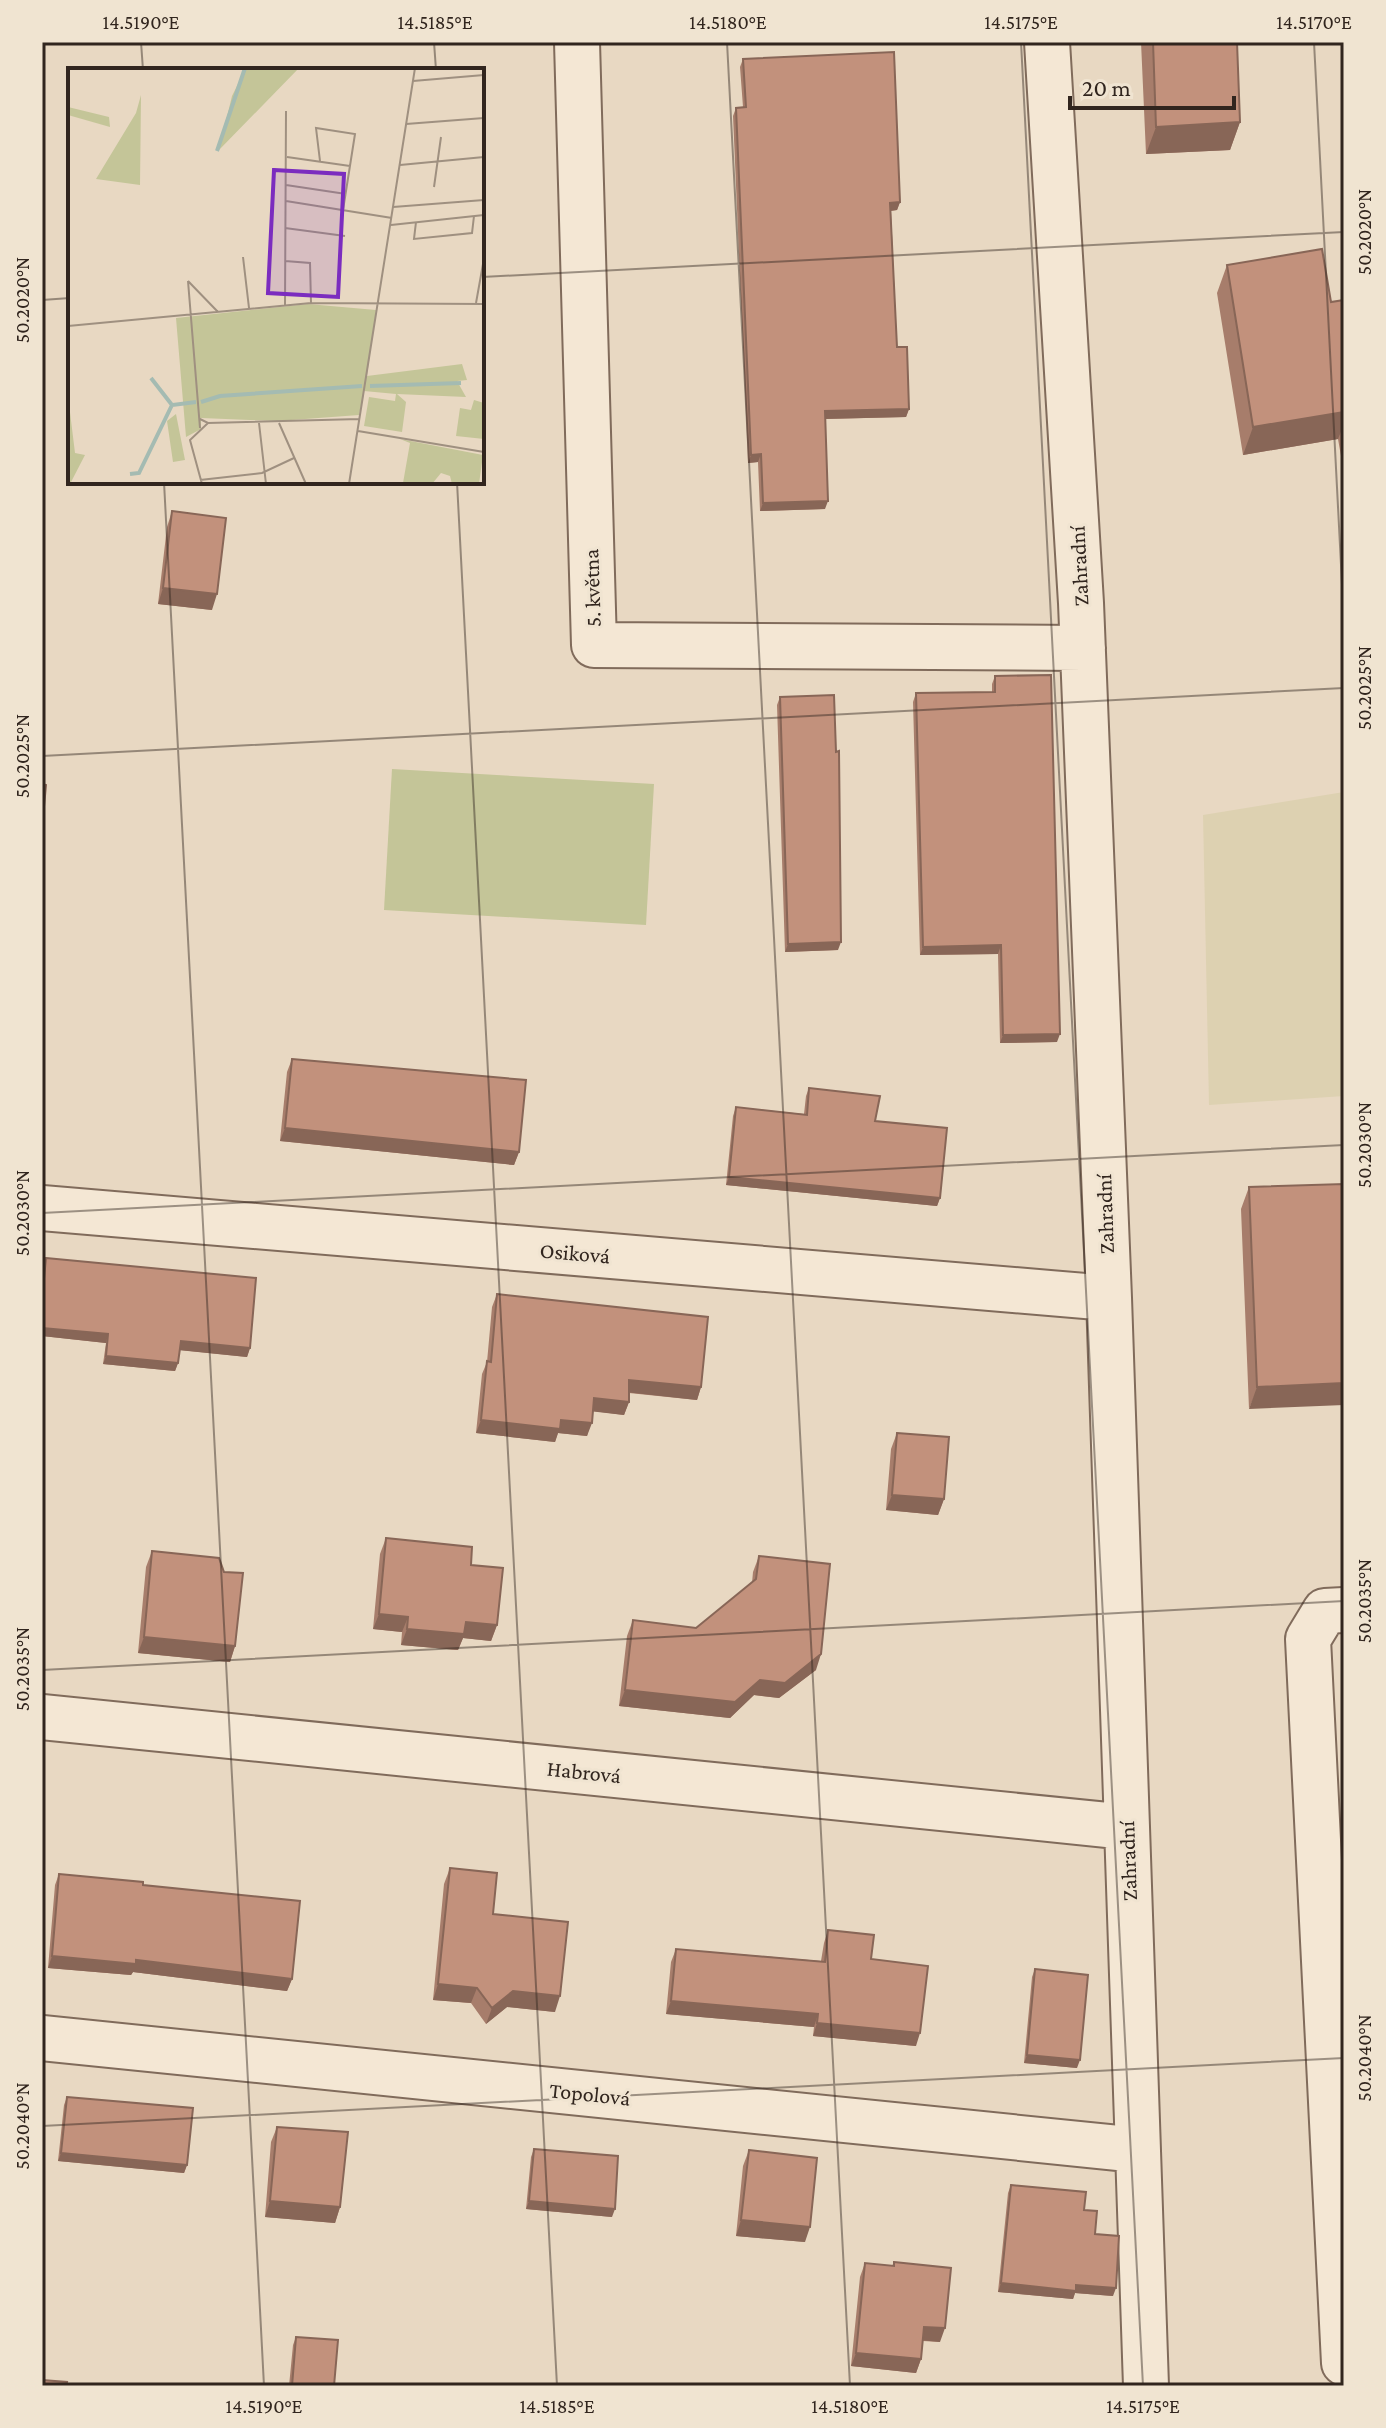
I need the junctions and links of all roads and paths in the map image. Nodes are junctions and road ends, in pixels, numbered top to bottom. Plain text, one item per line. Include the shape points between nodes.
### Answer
1 (577, 42) edge
2 (1047, 42) edge
3 (1083, 648) junction
4 (42, 1208) edge
5 (1109, 1298) junction
6 (1344, 1610) edge
7 (42, 1717) edge
8 (1127, 1827) junction
9 (42, 2038) edge
10 (1138, 2150) junction
11 (1340, 2218) edge
12 (1344, 2363) edge
13 (1146, 2386) edge

1 - 3 street, 5. května via 594,645
2 - 3 street, Zahradní
3 - 5 street, Zahradní
4 - 5 street, Osiková
5 - 8 street, Zahradní
6 - 11 street via 1325,1611 1308,1639
7 - 8 street, Habrová
8 - 10 street, Zahradní
9 - 10 street, Topolová
10 - 13 street, Zahradní
11 - 12 street

